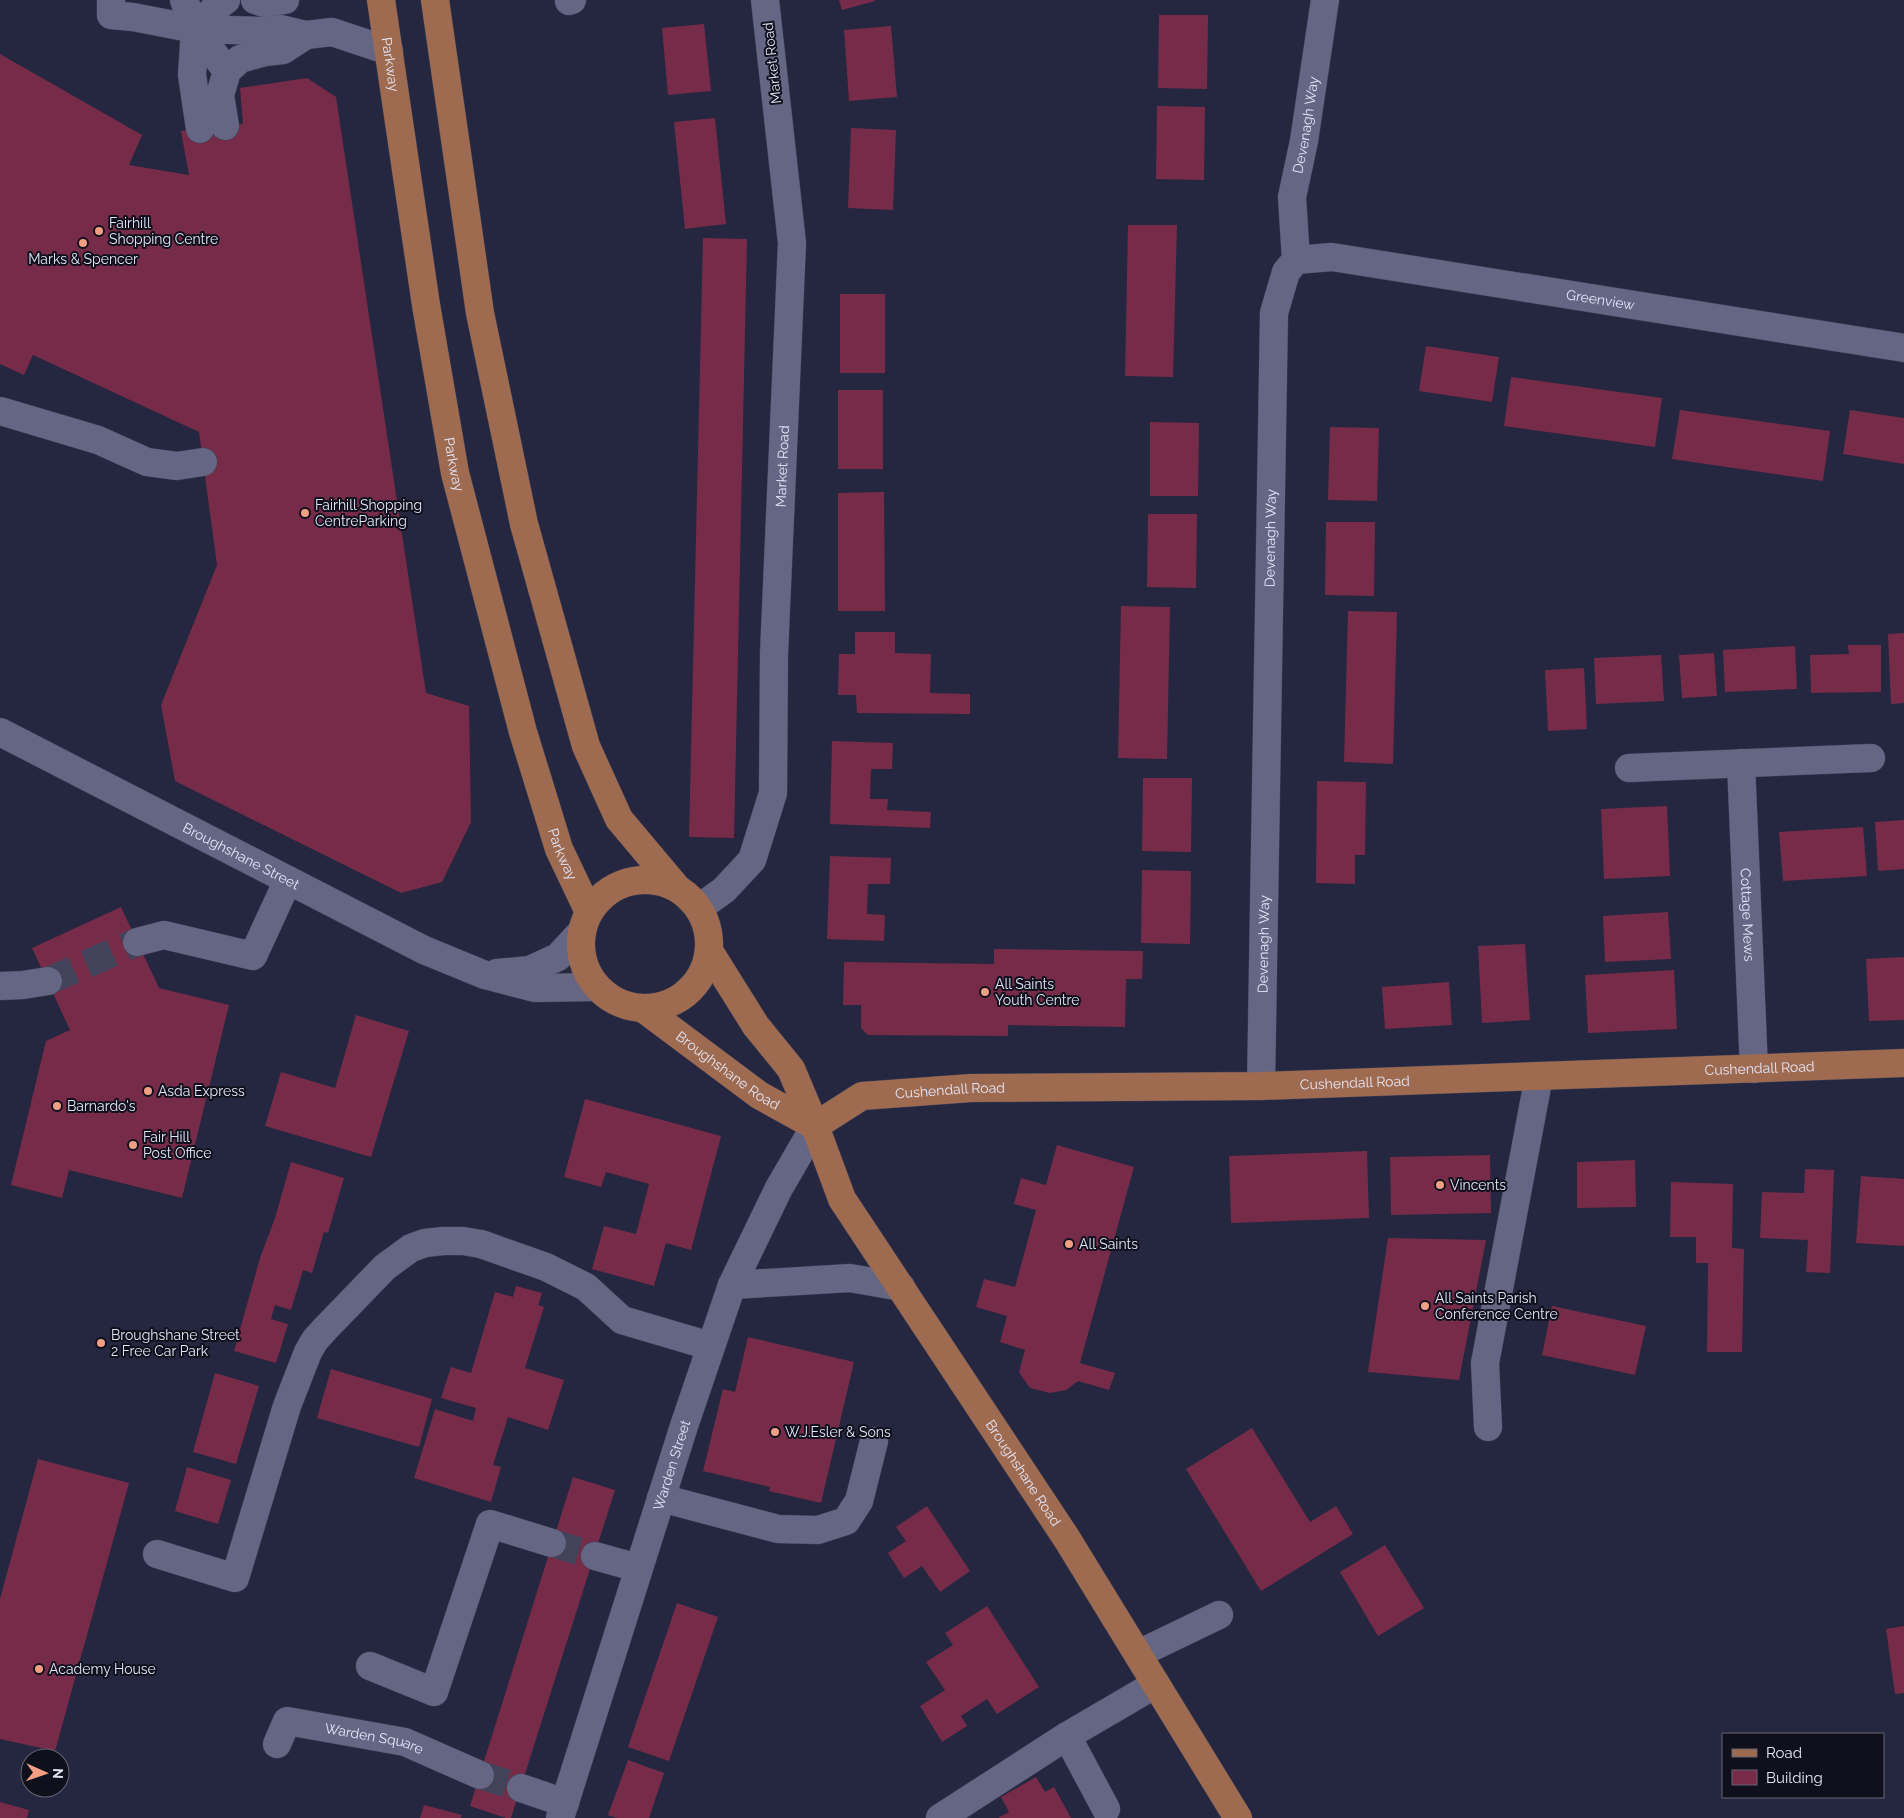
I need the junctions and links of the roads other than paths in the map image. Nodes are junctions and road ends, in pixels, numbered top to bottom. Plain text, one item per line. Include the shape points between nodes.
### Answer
1 (111, 0) edge
2 (184, 0) edge
3 (226, 0) edge
4 (254, 0) edge
5 (285, 0) edge
6 (381, 0) edge
7 (435, 0) edge
8 (765, 0) edge
9 (1325, 0) edge
10 (195, 29) junction
11 (306, 35) junction
12 (389, 51) junction
13 (227, 71) junction
14 (1296, 260) junction
15 (1904, 348) edge
16 (0, 412) edge
17 (203, 462) dead end
18 (0, 732) edge
19 (1871, 758) dead end
20 (1741, 764) junction
21 (1629, 768) dead end
22 (288, 880) junction
23 (677, 888) junction
24 (698, 908) junction
25 (585, 921) junction
26 (137, 942) tunnel mouth
27 (709, 951) junction
28 (485, 974) junction
29 (48, 981) tunnel mouth
30 (0, 986) edge
31 (597, 987) junction
32 (644, 1009) junction
33 (1904, 1063) edge
34 (1754, 1068) junction
35 (1539, 1076) junction
36 (1261, 1086) junction
37 (815, 1126) junction
38 (732, 1286) junction
39 (901, 1287) junction
40 (710, 1346) junction
41 (1488, 1426) dead end
42 (874, 1441) dead end
43 (660, 1498) junction
44 (552, 1543) tunnel mouth
45 (157, 1554) dead end
46 (595, 1556) tunnel mouth
47 (638, 1568) junction
48 (1219, 1615) dead end
49 (1138, 1654) junction
50 (370, 1666) dead end
51 (1156, 1684) junction
52 (1067, 1736) junction
53 (277, 1744) dead end
54 (480, 1775) tunnel mouth
55 (521, 1788) tunnel mouth
56 (1106, 1809) dead end
57 (563, 1810) edge
58 (940, 1818) edge
59 (1238, 1818) edge

1 - 10 street via 111,15
2 - 10 street
3 - 10 street
4 - 5 street via 264,3
6 - 12 main road, Parkway
7 - 23 main road via 480,313 527,534 586,746 619,819
8 - 24 street, Market Road via 792,243 774,654 773,793 752,860 724,890
9 - 14 street, Devenagh Way via 1304,141 1292,196
10 - 11 street via 282,29
10 - 13 street
10 - 13 street via 192,75 212,127
11 - 12 street via 332,32
11 - 13 street via 283,50 240,59
12 - 25 main road, Parkway via 426,305 455,473 523,732
14 - 15 street, Greenview via 1332,256
14 - 36 street, Devenagh Way via 1286,272 1274,313
16 - 17 street via 98,440 147,462 178,466
18 - 22 street, Broughshane Street
19 - 20 street
20 - 21 street
20 - 34 street, Cottage Mews
22 - 26 street via 253,956 164,935
22 - 28 street, Broughshane Street via 424,950
23 - 24 main road
23 - 25 main road via 658,881 638,880 619,885 602,896
24 - 27 main road via 709,931
25 - 28 street, Broughshane Street via 558,957 530,970
25 - 31 main road via 581,951 586,970
27 - 32 main road via 705,970 687,993 662,1007
27 - 37 main road, Broughshane Road via 756,1026 791,1069
28 - 31 street, Broughshane Street via 535,988
29 - 30 street
31 - 32 main road via 610,999
32 - 37 main road, Broughshane Road via 759,1095
33 - 34 main road, Cushendall Road
34 - 35 main road, Cushendall Road
35 - 36 main road, Cushendall Road
35 - 41 street via 1485,1363
36 - 37 main road, Cushendall Road via 971,1088 862,1096
37 - 38 street, Warden Street via 779,1188
37 - 39 main road, Broughshane Road via 842,1199
38 - 39 street via 850,1278
38 - 40 street, Warden Street
39 - 49 main road, Broughshane Road via 1067,1539
40 - 43 street, Warden Street
40 - 45 street via 622,1320 586,1287 546,1267 481,1244 443,1240 411,1248 385,1267 315,1340 308,1352 287,1406 235,1578
42 - 43 street via 859,1501 846,1521 818,1530 778,1529
43 - 47 street, Warden Street
44 - 50 street via 490,1524 434,1692
46 - 47 street
47 - 57 street, Warden Street
48 - 49 street
49 - 51 main road, Broughshane Road
51 - 52 street
51 - 59 main road, Broughshane Road
52 - 56 street
52 - 58 street
53 - 54 street, Warden Square via 287,1722 405,1742
55 - 57 street

